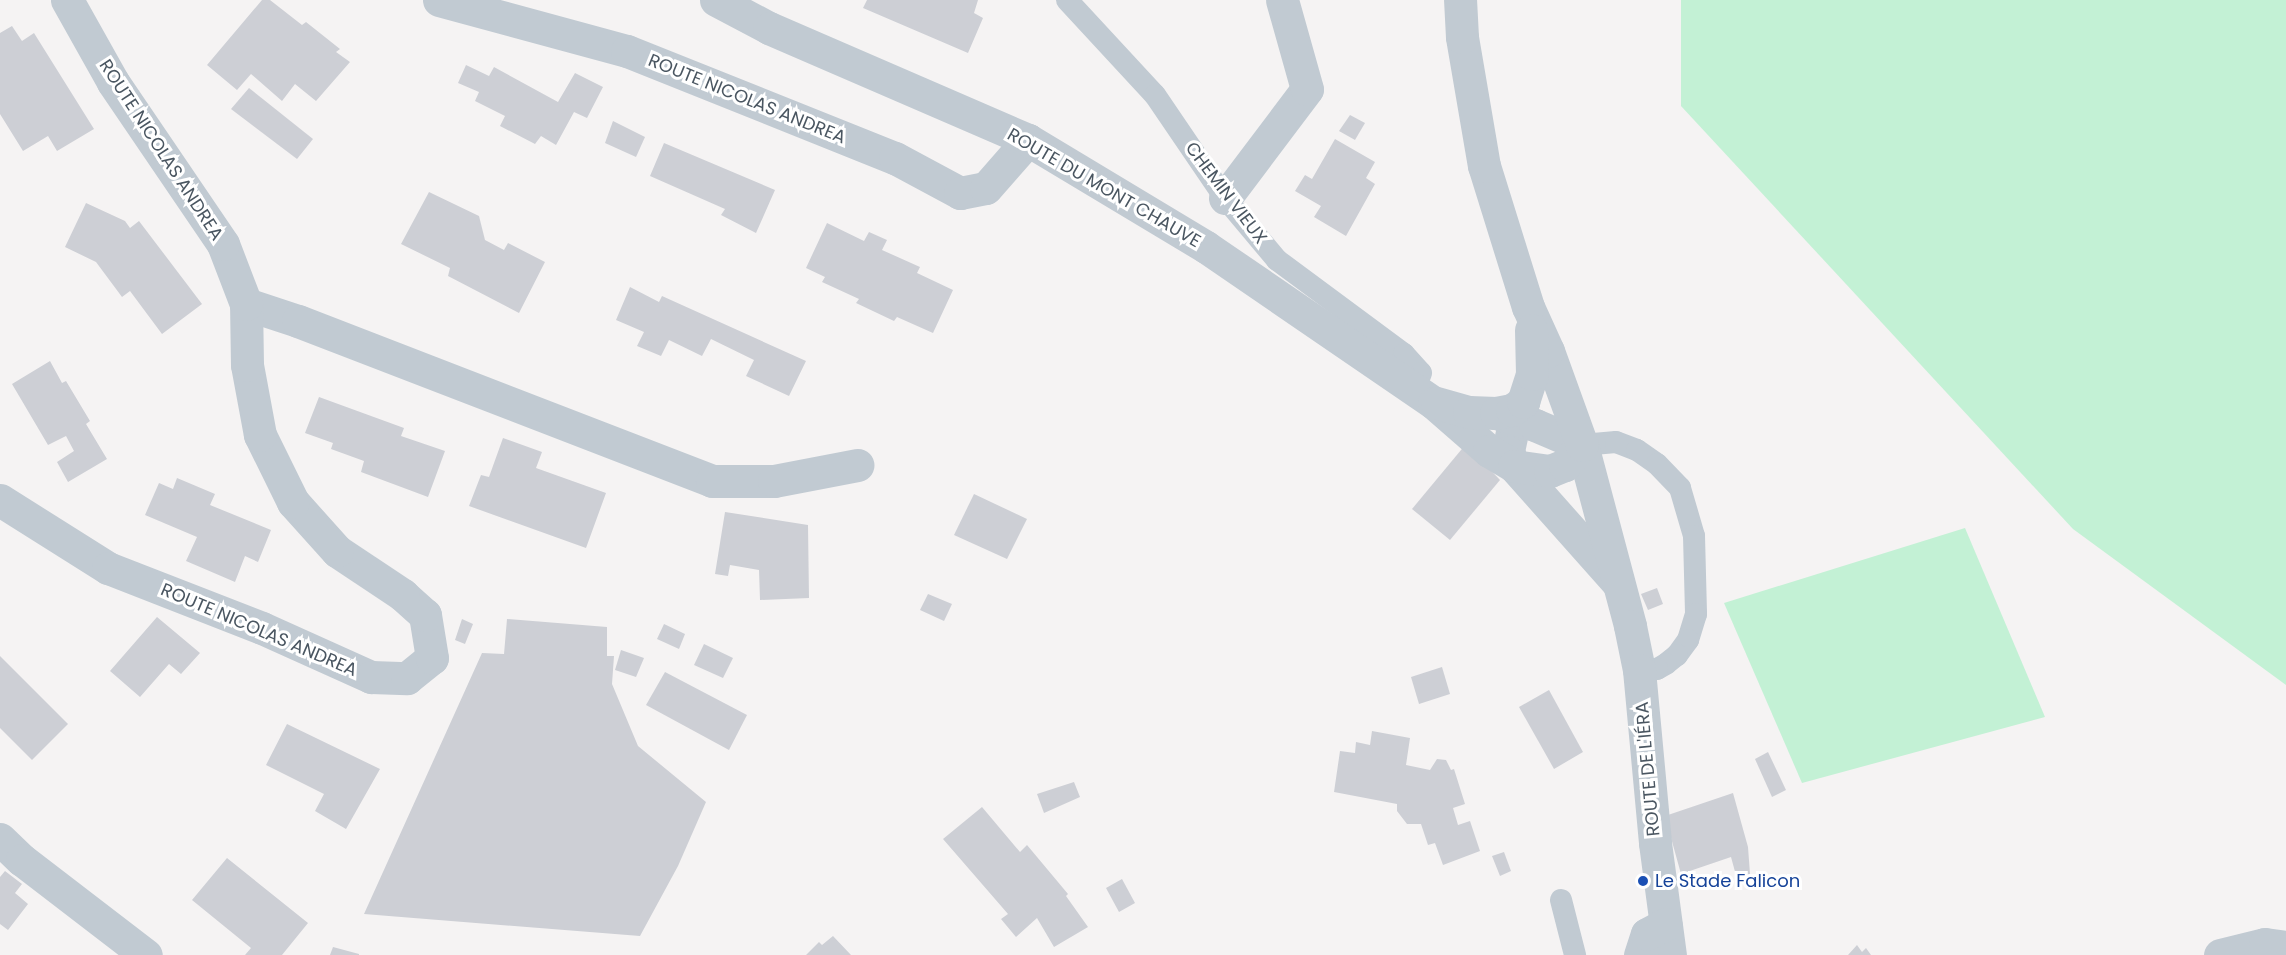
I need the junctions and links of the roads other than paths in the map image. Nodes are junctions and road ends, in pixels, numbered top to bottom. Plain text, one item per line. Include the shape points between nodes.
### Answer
1 (67, 0) edge
2 (440, 0) edge
3 (716, 0) edge
4 (1067, 0) edge
5 (1282, 0) edge
6 (1460, 0) edge
7 (1028, 140) junction
8 (1225, 198) junction
9 (246, 304) junction
10 (1528, 307) junction
11 (1424, 397) junction
12 (1512, 411) junction
13 (1582, 446) junction
14 (857, 465) dead end
15 (1514, 466) junction
16 (0, 500) edge
17 (1619, 584) junction
18 (1639, 670) junction
19 (0, 839) edge
20 (1561, 900) dead end
21 (1668, 939) edge
22 (2286, 947) edge
23 (146, 955) edge
24 (1575, 955) edge
25 (1640, 955) edge
26 (2220, 955) edge

1 - 9 street, ROUTE NICOLAS ANDREA via 113,82 223,244
2 - 7 street, ROUTE NICOLAS ANDREA via 627,51 895,158 960,193 986,188
3 - 7 street, ROUTE DU MONT CHAUVE via 769,28
4 - 8 lane, CHEMIN VIEUX via 1155,95
5 - 8 street via 1307,89
6 - 10 street via 1462,37 1484,166
7 - 11 street, ROUTE DU MONT CHAUVE via 1206,247
8 - 11 lane, CHEMIN VIEUX via 1277,260 1404,354 1421,373
9 - 14 street via 712,481 774,481
9 - 16 street, ROUTE NICOLAS ANDREA via 247,365 260,435 294,502 337,551 404,595 425,615 432,658 407,678 371,676 108,568
10 - 12 street via 1532,374
10 - 13 street, ROUTE DE L'IÉRA
11 - 12 street via 1469,412
11 - 15 street via 1489,451
12 - 13 street
12 - 15 street via 1508,452
13 - 15 street via 1565,465 1550,471
13 - 17 street, ROUTE DE L'IÉRA
13 - 18 lane via 1616,442 1657,464 1680,488 1694,536 1696,614 1688,640 1666,664
15 - 17 street, ROUTE DE L'IÉRA
17 - 18 street, ROUTE DE L'IÉRA
18 - 21 street, ROUTE DE L'IÉRA
19 - 23 street
20 - 24 lane
21 - 25 street via 1647,934
22 - 26 street via 2265,944

